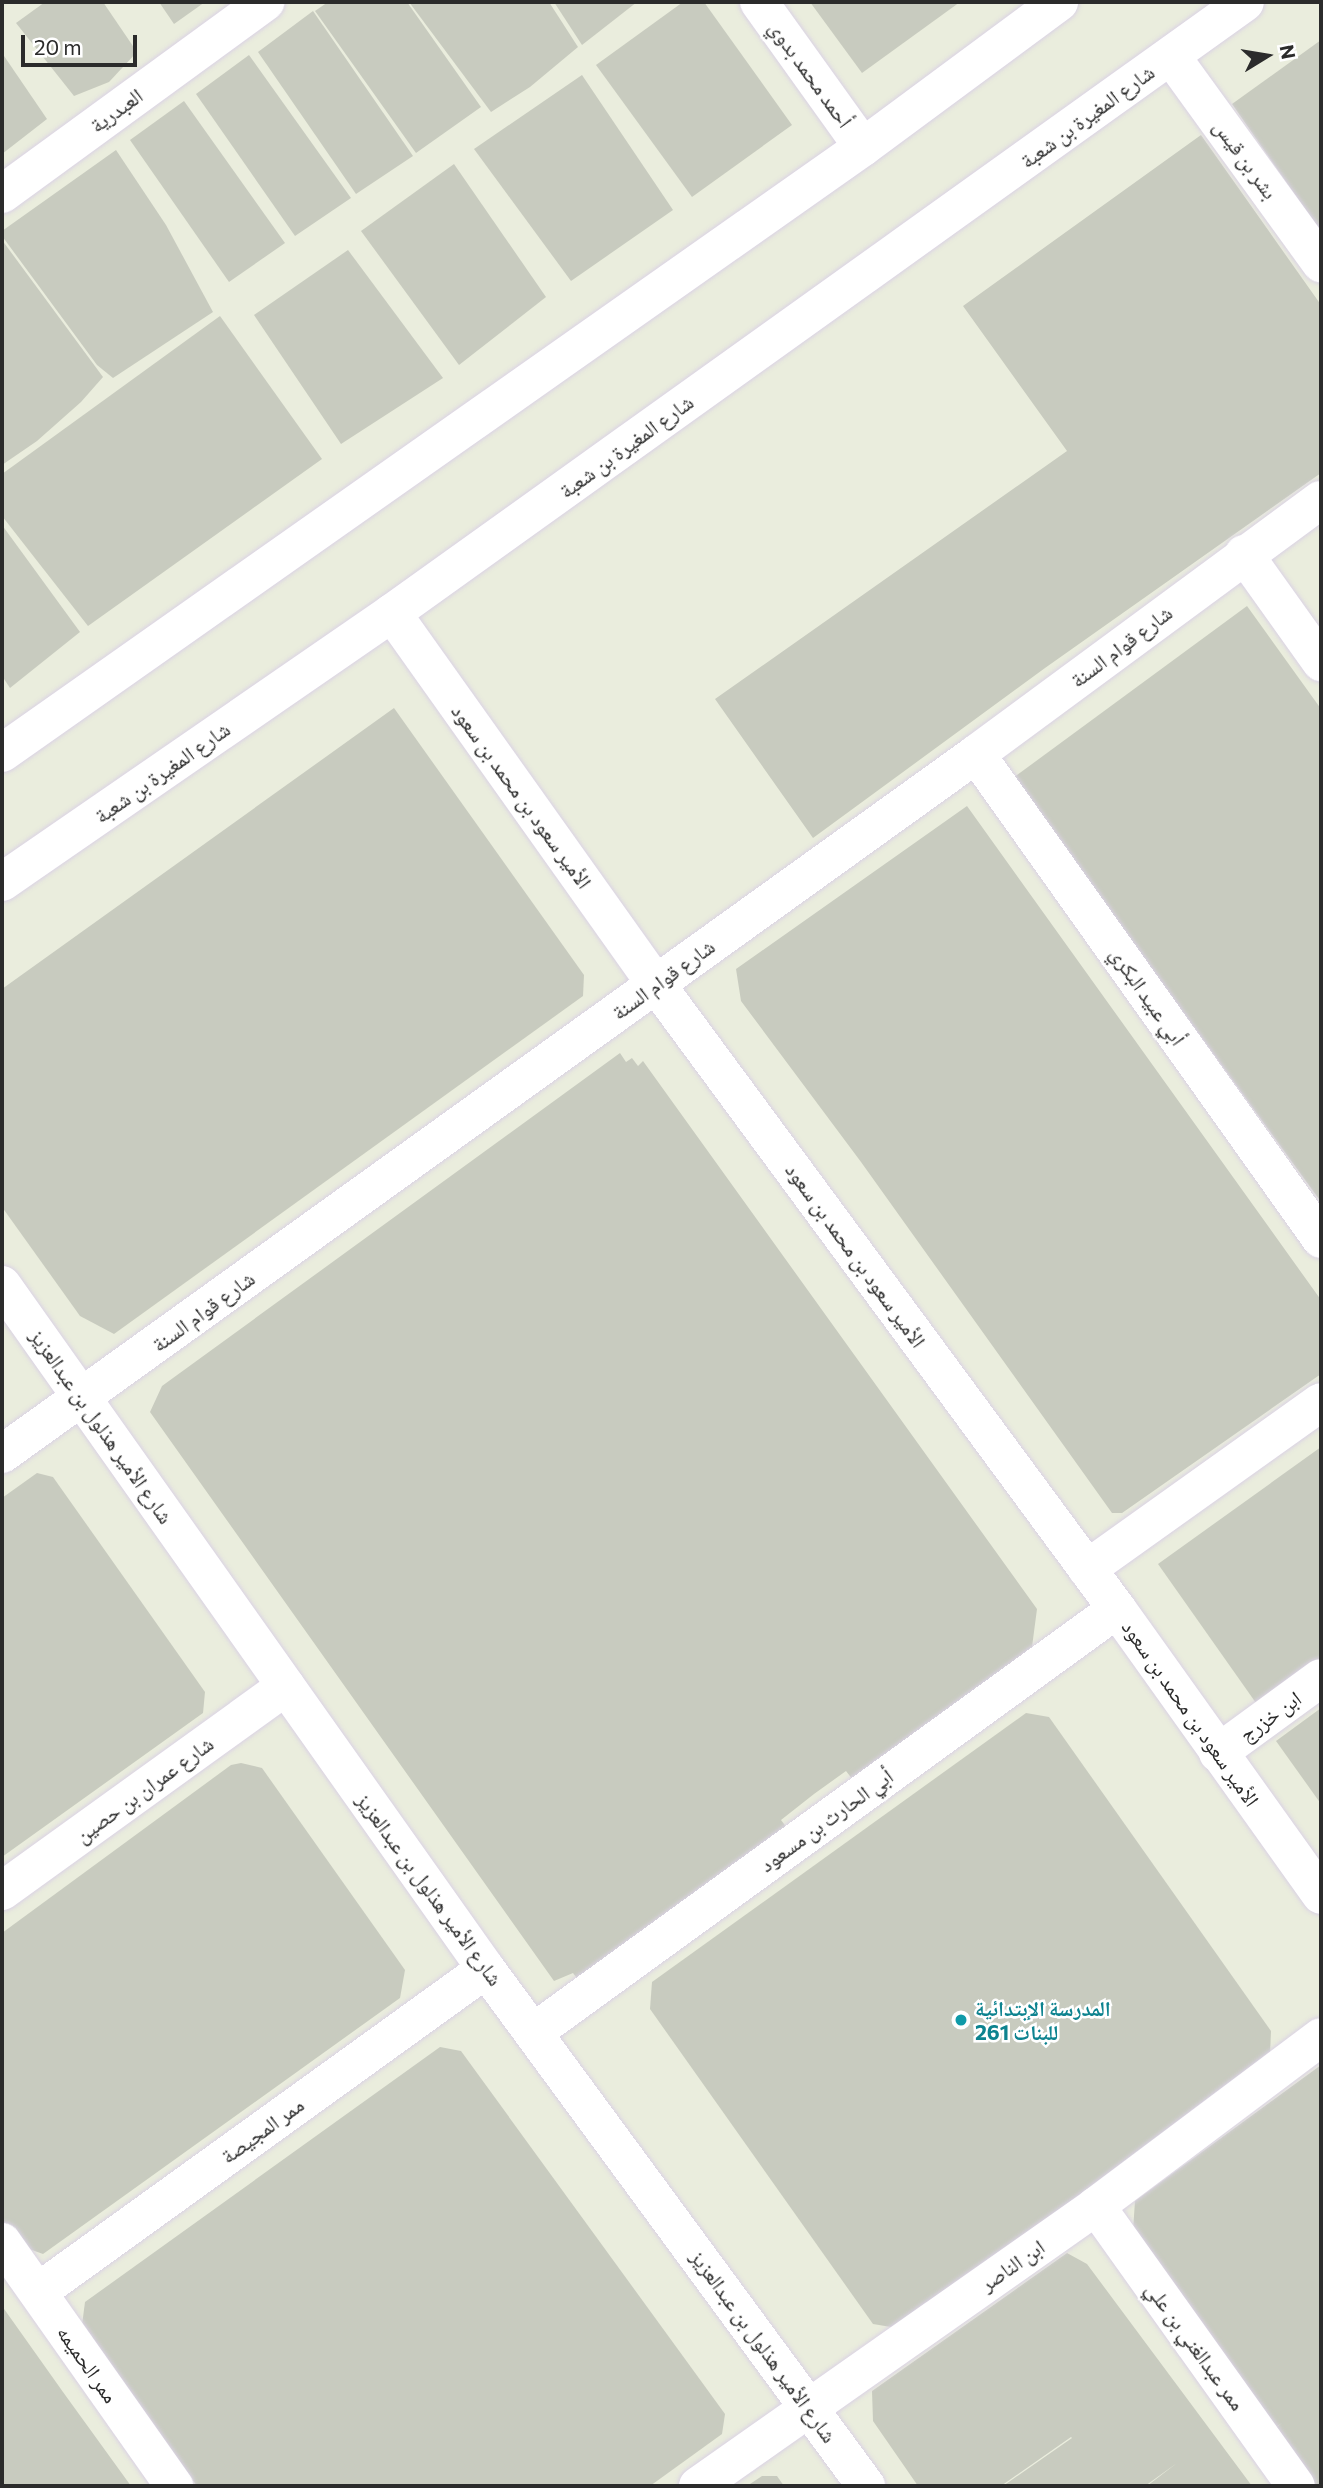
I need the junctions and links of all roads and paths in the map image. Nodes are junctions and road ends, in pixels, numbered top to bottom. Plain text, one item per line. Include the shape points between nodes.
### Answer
1 (265, 2) edge
2 (759, 2) edge
3 (1059, 2) edge
4 (1244, 2) edge
5 (1171, 56) junction
6 (863, 147) junction
7 (2, 194) edge
8 (1321, 262) edge
9 (1321, 500) edge
10 (1244, 554) junction
11 (392, 613) junction
12 (1321, 662) edge
13 (2, 753) edge
14 (976, 754) junction
15 (2, 882) edge
16 (656, 984) junction
17 (1321, 1239) edge
18 (2, 1286) edge
19 (82, 1397) junction
20 (1321, 1402) edge
21 (2, 1454) edge
22 (1087, 1569) junction
23 (1117, 1609) junction
24 (1321, 1678) edge
25 (286, 1686) junction
26 (1219, 1753) junction
27 (2, 1891) edge
28 (1321, 1895) edge
29 (486, 1969) junction
30 (534, 2032) junction
31 (1321, 2037) edge
32 (1096, 2206) junction
33 (2, 2242) edge
34 (38, 2292) junction
35 (810, 2408) junction
36 (174, 2486) edge
37 (698, 2486) edge
38 (866, 2486) edge
39 (1296, 2486) edge

1 - 7 street, العبدرية
2 - 6 street, أحمد محمد بدوي
3 - 6 street
4 - 5 street, شارع المغيرة بن شعبة
5 - 8 street, بشر بن قيس
5 - 11 street, شارع المغيرة بن شعبة
6 - 13 street
9 - 10 street, شارع قوام السنة
10 - 12 street
10 - 14 street, شارع قوام السنة
11 - 15 street, شارع المغيرة بن شعبة
11 - 16 street, الأمير سعود بن محمد بن سعود
14 - 16 street, شارع قوام السنة
14 - 17 street, أبي عبيد البكري
16 - 19 street, شارع قوام السنة
16 - 22 street, الأمير سعود بن محمد بن سعود
18 - 19 street, شارع الأمير هذلول بن عبدالعزيز
19 - 21 street, شارع قوام السنة
19 - 25 street, شارع الأمير هذلول بن عبدالعزيز
20 - 22 street
22 - 23 street, الأمير سعود بن محمد بن سعود
23 - 26 street, الأمير سعود بن محمد بن سعود
23 - 30 street, أبي الحارث بن مسعود
24 - 26 street, ابن خزرج
25 - 27 street, شارع عمران بن حصين
25 - 29 street, شارع الأمير هذلول بن عبدالعزيز
26 - 28 street, الأمير سعود بن محمد بن سعود
29 - 30 street, شارع الأمير هذلول بن عبدالعزيز
29 - 34 street, ممر المجيصة
30 - 35 street, شارع الأمير هذلول بن عبدالعزيز
31 - 32 street, ابن الناصر
32 - 35 street, ابن الناصر
32 - 39 street, ممر عبدالغني بن علي
33 - 34 street, ممر الحميمه
34 - 36 street, ممر الحميمه
35 - 37 street, ابن الناصر
35 - 38 street, شارع الأمير هذلول بن عبدالعزيز

